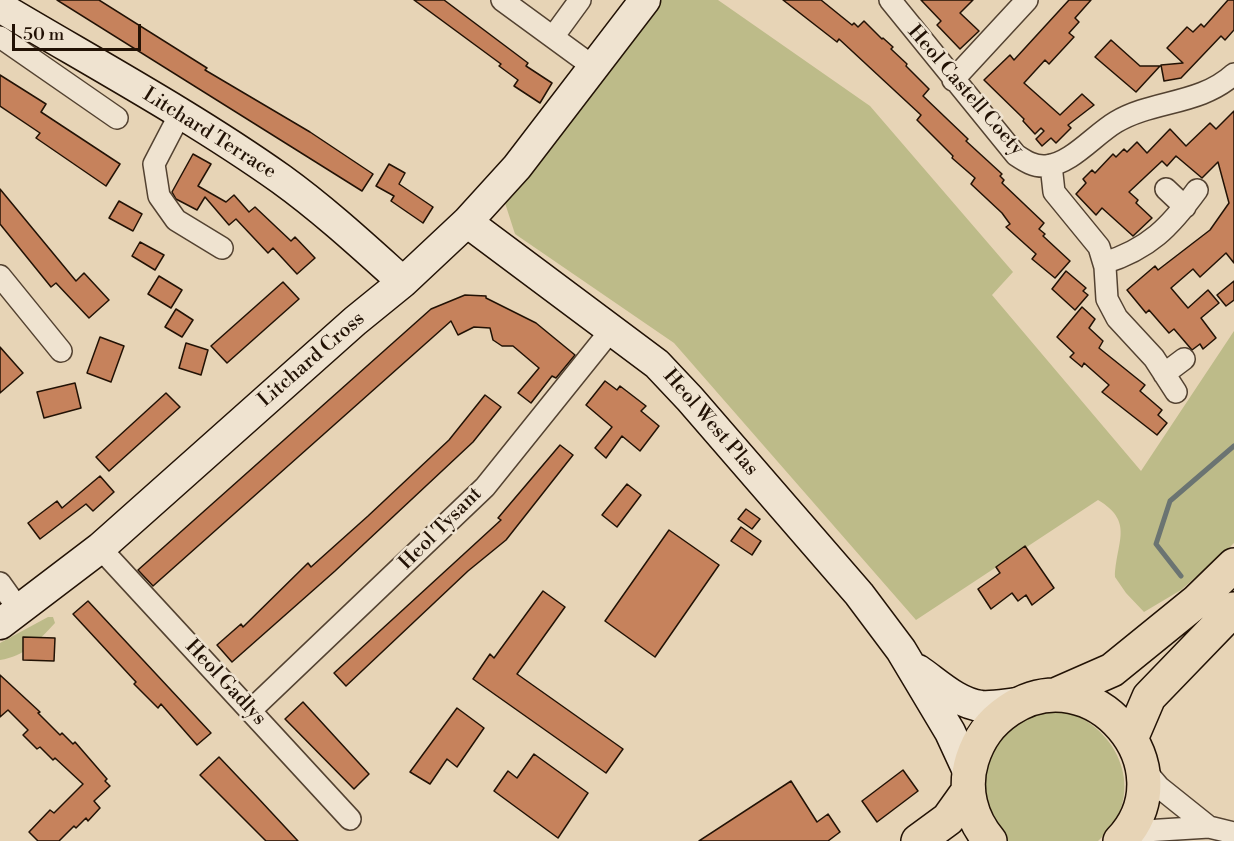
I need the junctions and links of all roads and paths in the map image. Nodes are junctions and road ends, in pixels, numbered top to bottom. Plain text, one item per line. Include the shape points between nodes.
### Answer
1 (502, 0) edge
2 (580, 0) edge
3 (645, 0) edge
4 (890, 0) edge
5 (1027, 0) edge
6 (0, 7) edge
7 (0, 37) edge
8 (553, 37) junction
9 (595, 68) junction
10 (1234, 74) edge
11 (953, 80) junction
12 (180, 114) junction
13 (117, 118) dead end
14 (1050, 165) junction
15 (1166, 189) dead end
16 (467, 222) junction
17 (222, 248) dead end
18 (1104, 263) junction
19 (0, 276) edge
20 (403, 282) junction
21 (612, 329) junction
22 (61, 351) dead end
23 (1184, 358) dead end
24 (1164, 374) junction
25 (1176, 392) dead end
26 (100, 548) junction
27 (1234, 565) edge
28 (0, 583) edge
29 (1234, 609) edge
30 (10, 617) edge
31 (913, 667) junction
32 (1055, 695) junction
33 (1019, 703) junction
34 (250, 711) junction
35 (1137, 753) junction
36 (968, 781) junction
37 (350, 819) dead end
38 (1209, 827) junction
39 (1234, 832) edge
40 (1125, 837) edge
41 (918, 841) edge
42 (990, 841) edge

1 - 8 street
2 - 8 street
3 - 9 street, Litchard Cross
4 - 11 street, Heol Castell Coety
5 - 11 street
6 - 12 street, Litchard Terrace
7 - 13 street
8 - 9 street
9 - 16 street, Litchard Cross via 510,176
10 - 14 street via 1195,98 1117,121 1062,161
11 - 14 street, Heol Castell Coety via 1016,155 1030,165
12 - 17 street via 154,165 159,196 176,220
12 - 20 street, Litchard Terrace via 281,179
14 - 18 street via 1054,192 1099,247
15 - 18 street via 1191,198 1174,222 1155,239 1124,257
16 - 20 street, Litchard Cross
16 - 21 street, Heol West Plas
18 - 24 street via 1107,299 1117,318
19 - 22 street
20 - 26 street, Litchard Cross
21 - 31 street, Heol West Plas via 657,363 690,399 859,594
21 - 34 street, Heol Tysant via 485,487
23 - 24 street
24 - 25 street
26 - 30 street, Litchard Cross
26 - 34 street, Heol Gadlys
27 - 32 main road via 1197,601 1112,670
28 - 30 street
29 - 35 main road via 1149,697
31 - 33 street, Heol West Plas via 971,703
31 - 36 street, Heol West Plas
32 - 33 main road
32 - 35 main road via 1091,702 1107,711
33 - 36 main road via 995,719 977,743
34 - 37 street, Heol Gadlys
35 - 38 street via 1159,787
35 - 40 main road via 1142,801
36 - 41 main road via 948,819
36 - 42 main road via 973,812
38 - 39 street
38 - 40 street

